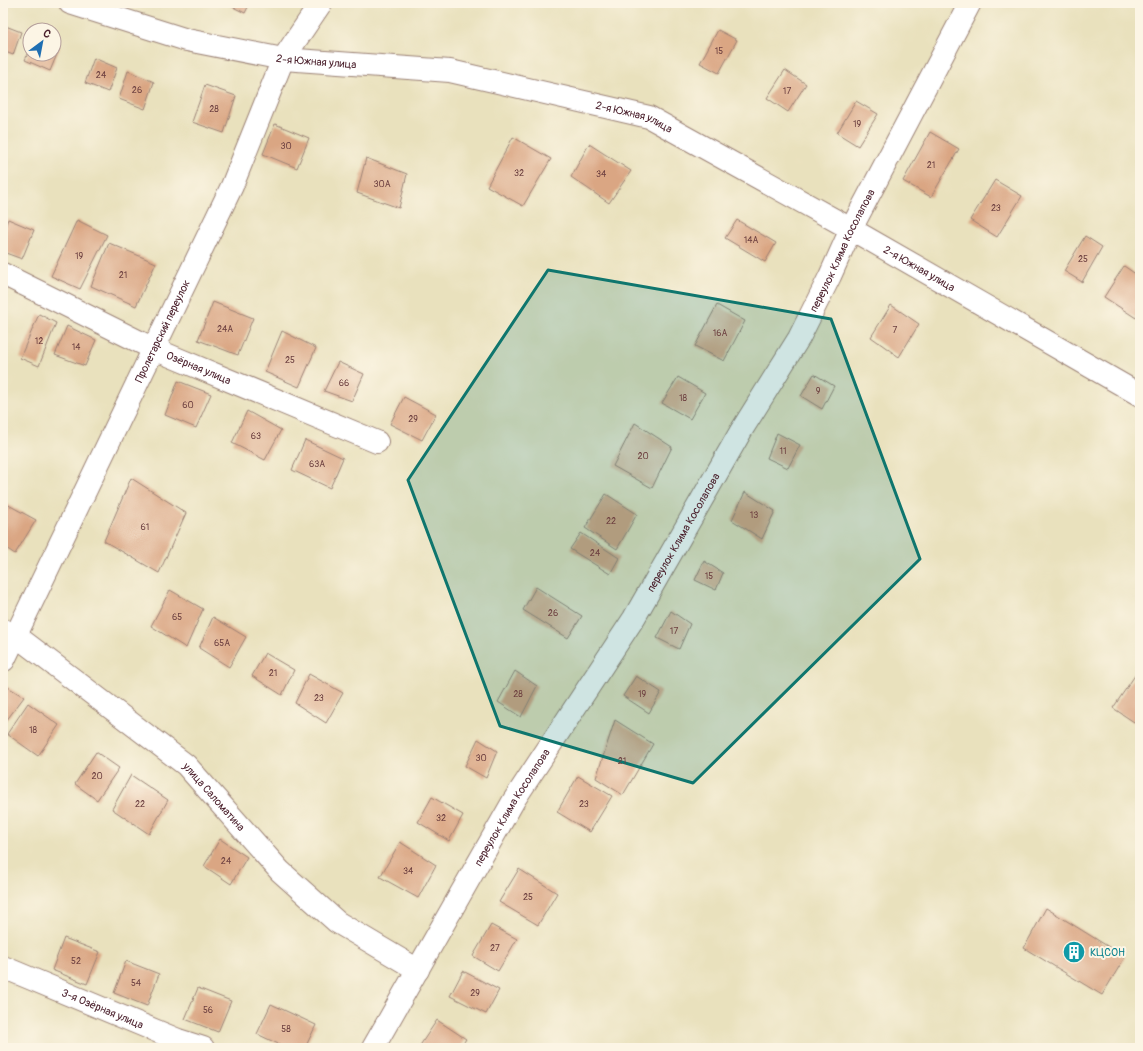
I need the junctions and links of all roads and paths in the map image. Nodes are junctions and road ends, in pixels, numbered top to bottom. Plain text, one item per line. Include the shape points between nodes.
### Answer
1 (70, 3) edge
2 (321, 3) edge
3 (970, 3) edge
4 (283, 60) junction
5 (851, 229) junction
6 (3, 274) edge
7 (154, 349) junction
8 (1140, 395) edge
9 (377, 442) dead end
10 (9, 633) edge
11 (4, 660) edge
12 (3, 967) edge
13 (418, 970) junction
14 (203, 1048) edge
15 (373, 1048) edge

1 - 4 street, 2-я Южная улица via 187,40
2 - 4 street, Пролетарский переулок
3 - 5 street, переулок Клима Косолапова
4 - 5 street, 2-я Южная улица via 450,71 649,117
4 - 7 street, Пролетарский переулок via 232,186
5 - 8 street, 2-я Южная улица
5 - 13 street, переулок Клима Косолапова via 799,338 740,431 634,618 514,800
6 - 7 street, Озёрная улица
7 - 9 street, Озёрная улица
7 - 10 street, Пролетарский переулок
10 - 11 street, Пролетарский переулок
10 - 13 street, улица Саломатина via 186,765 280,871 338,922
12 - 14 street, 3-я Озёрная улица
13 - 15 street, переулок Клима Косолапова

